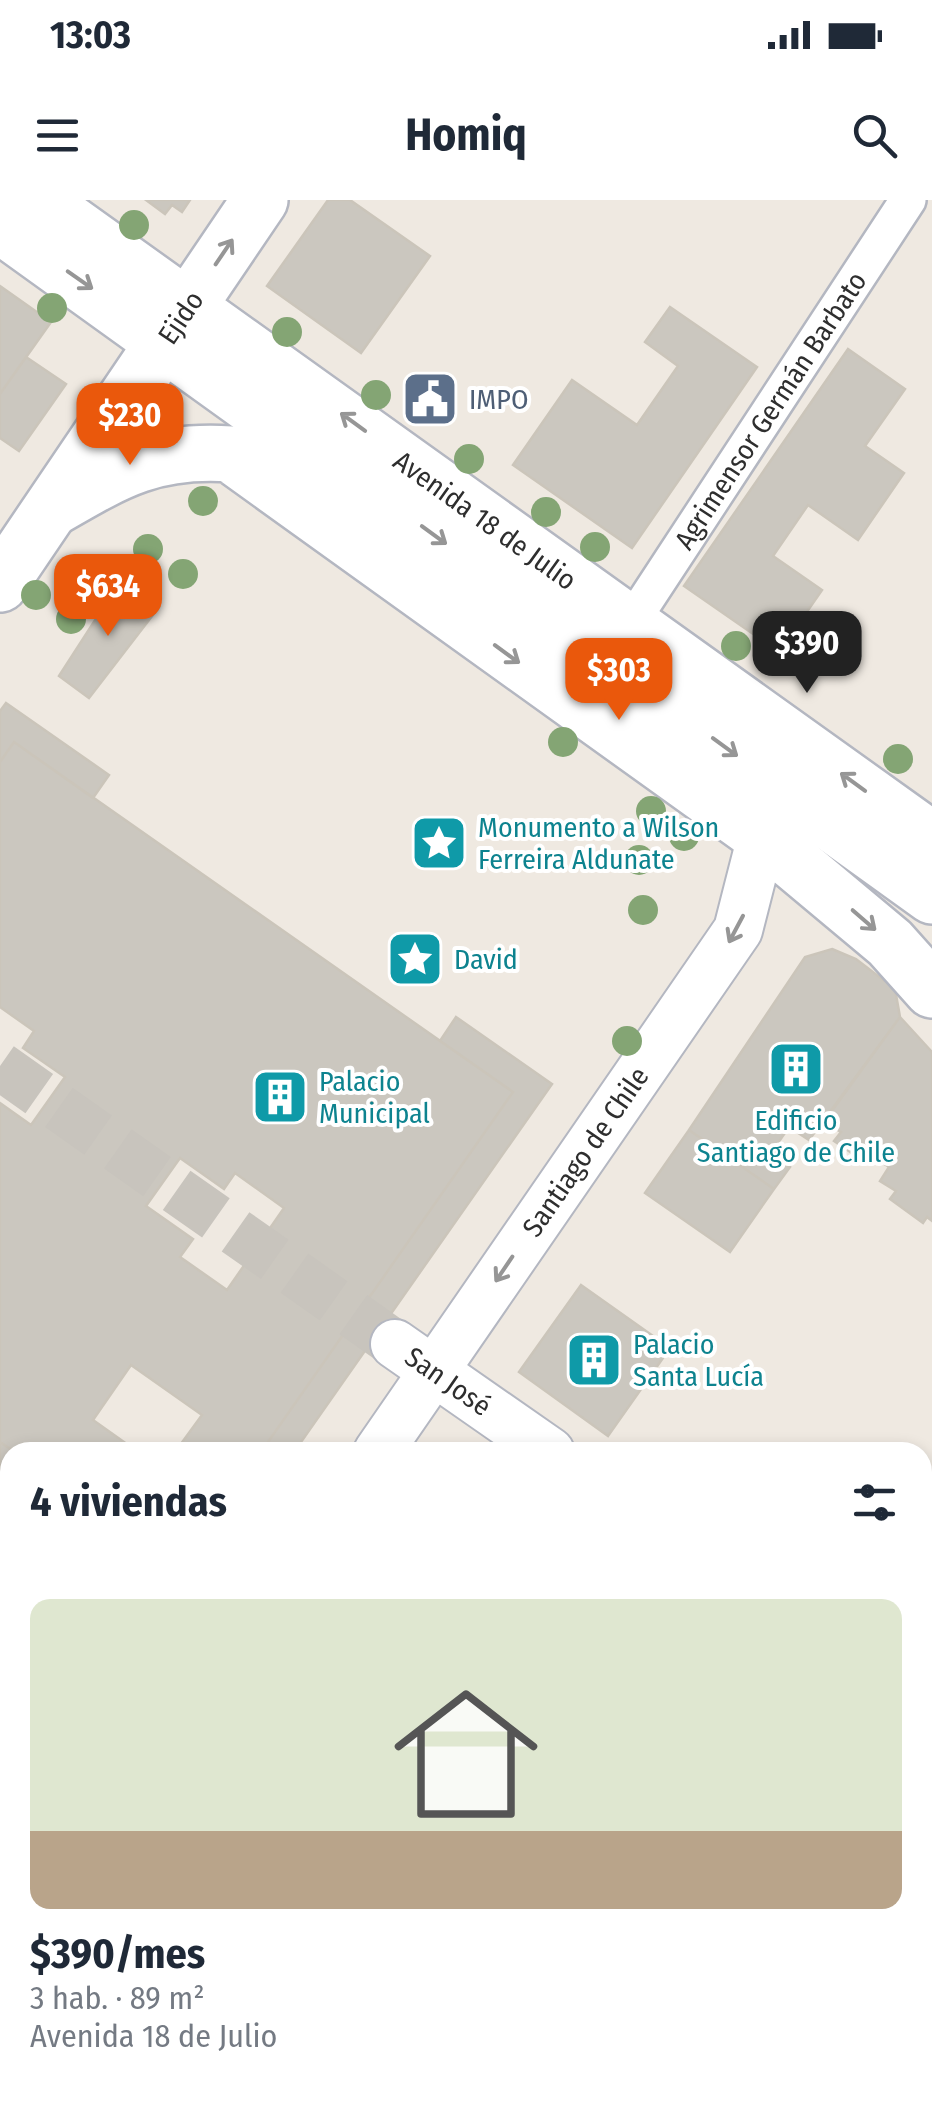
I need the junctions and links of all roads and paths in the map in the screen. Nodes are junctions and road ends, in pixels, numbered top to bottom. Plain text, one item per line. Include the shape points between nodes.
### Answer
1 (38, 200) edge
2 (260, 200) edge
3 (908, 200) edge
4 (0, 225) edge
5 (177, 322) junction
6 (230, 454) junction
7 (355, 478) junction
8 (53, 508) junction
9 (400, 576) junction
10 (0, 584) edge
11 (632, 620) junction
12 (762, 836) junction
13 (932, 840) edge
14 (932, 896) edge
15 (932, 990) edge
16 (395, 1344) tunnel mouth
17 (434, 1370) junction
18 (385, 1442) edge
19 (536, 1442) edge

1 - 5 main road, Avenida 18 de Julio
5 -> 2 main road, Ejido
3 - 11 street, Agrimensor Germán Barbato
4 -> 5 main road, Avenida 18 de Julio
5 - 7 main road, Avenida 18 de Julio
5 - 8 main road, Ejido
11 -> 5 main road, Avenida 18 de Julio
6 - 7 main road, Avenida 18 de Julio via 277,457
6 - 8 main road, Avenida 18 de Julio via 146,459
6 - 9 main road, Avenida 18 de Julio
7 - 9 main road, Avenida 18 de Julio
7 -> 14 main road, Avenida 18 de Julio
8 - 10 main road, Ejido
9 -> 12 main road, Avenida 18 de Julio
13 -> 11 main road, Avenida 18 de Julio
12 -> 15 main road, Avenida 18 de Julio via 890,943
12 -> 17 street, Santiago de Chile via 738,930
16 - 17 street, San José
17 - 18 street, Santiago de Chile
17 - 19 street, San José

